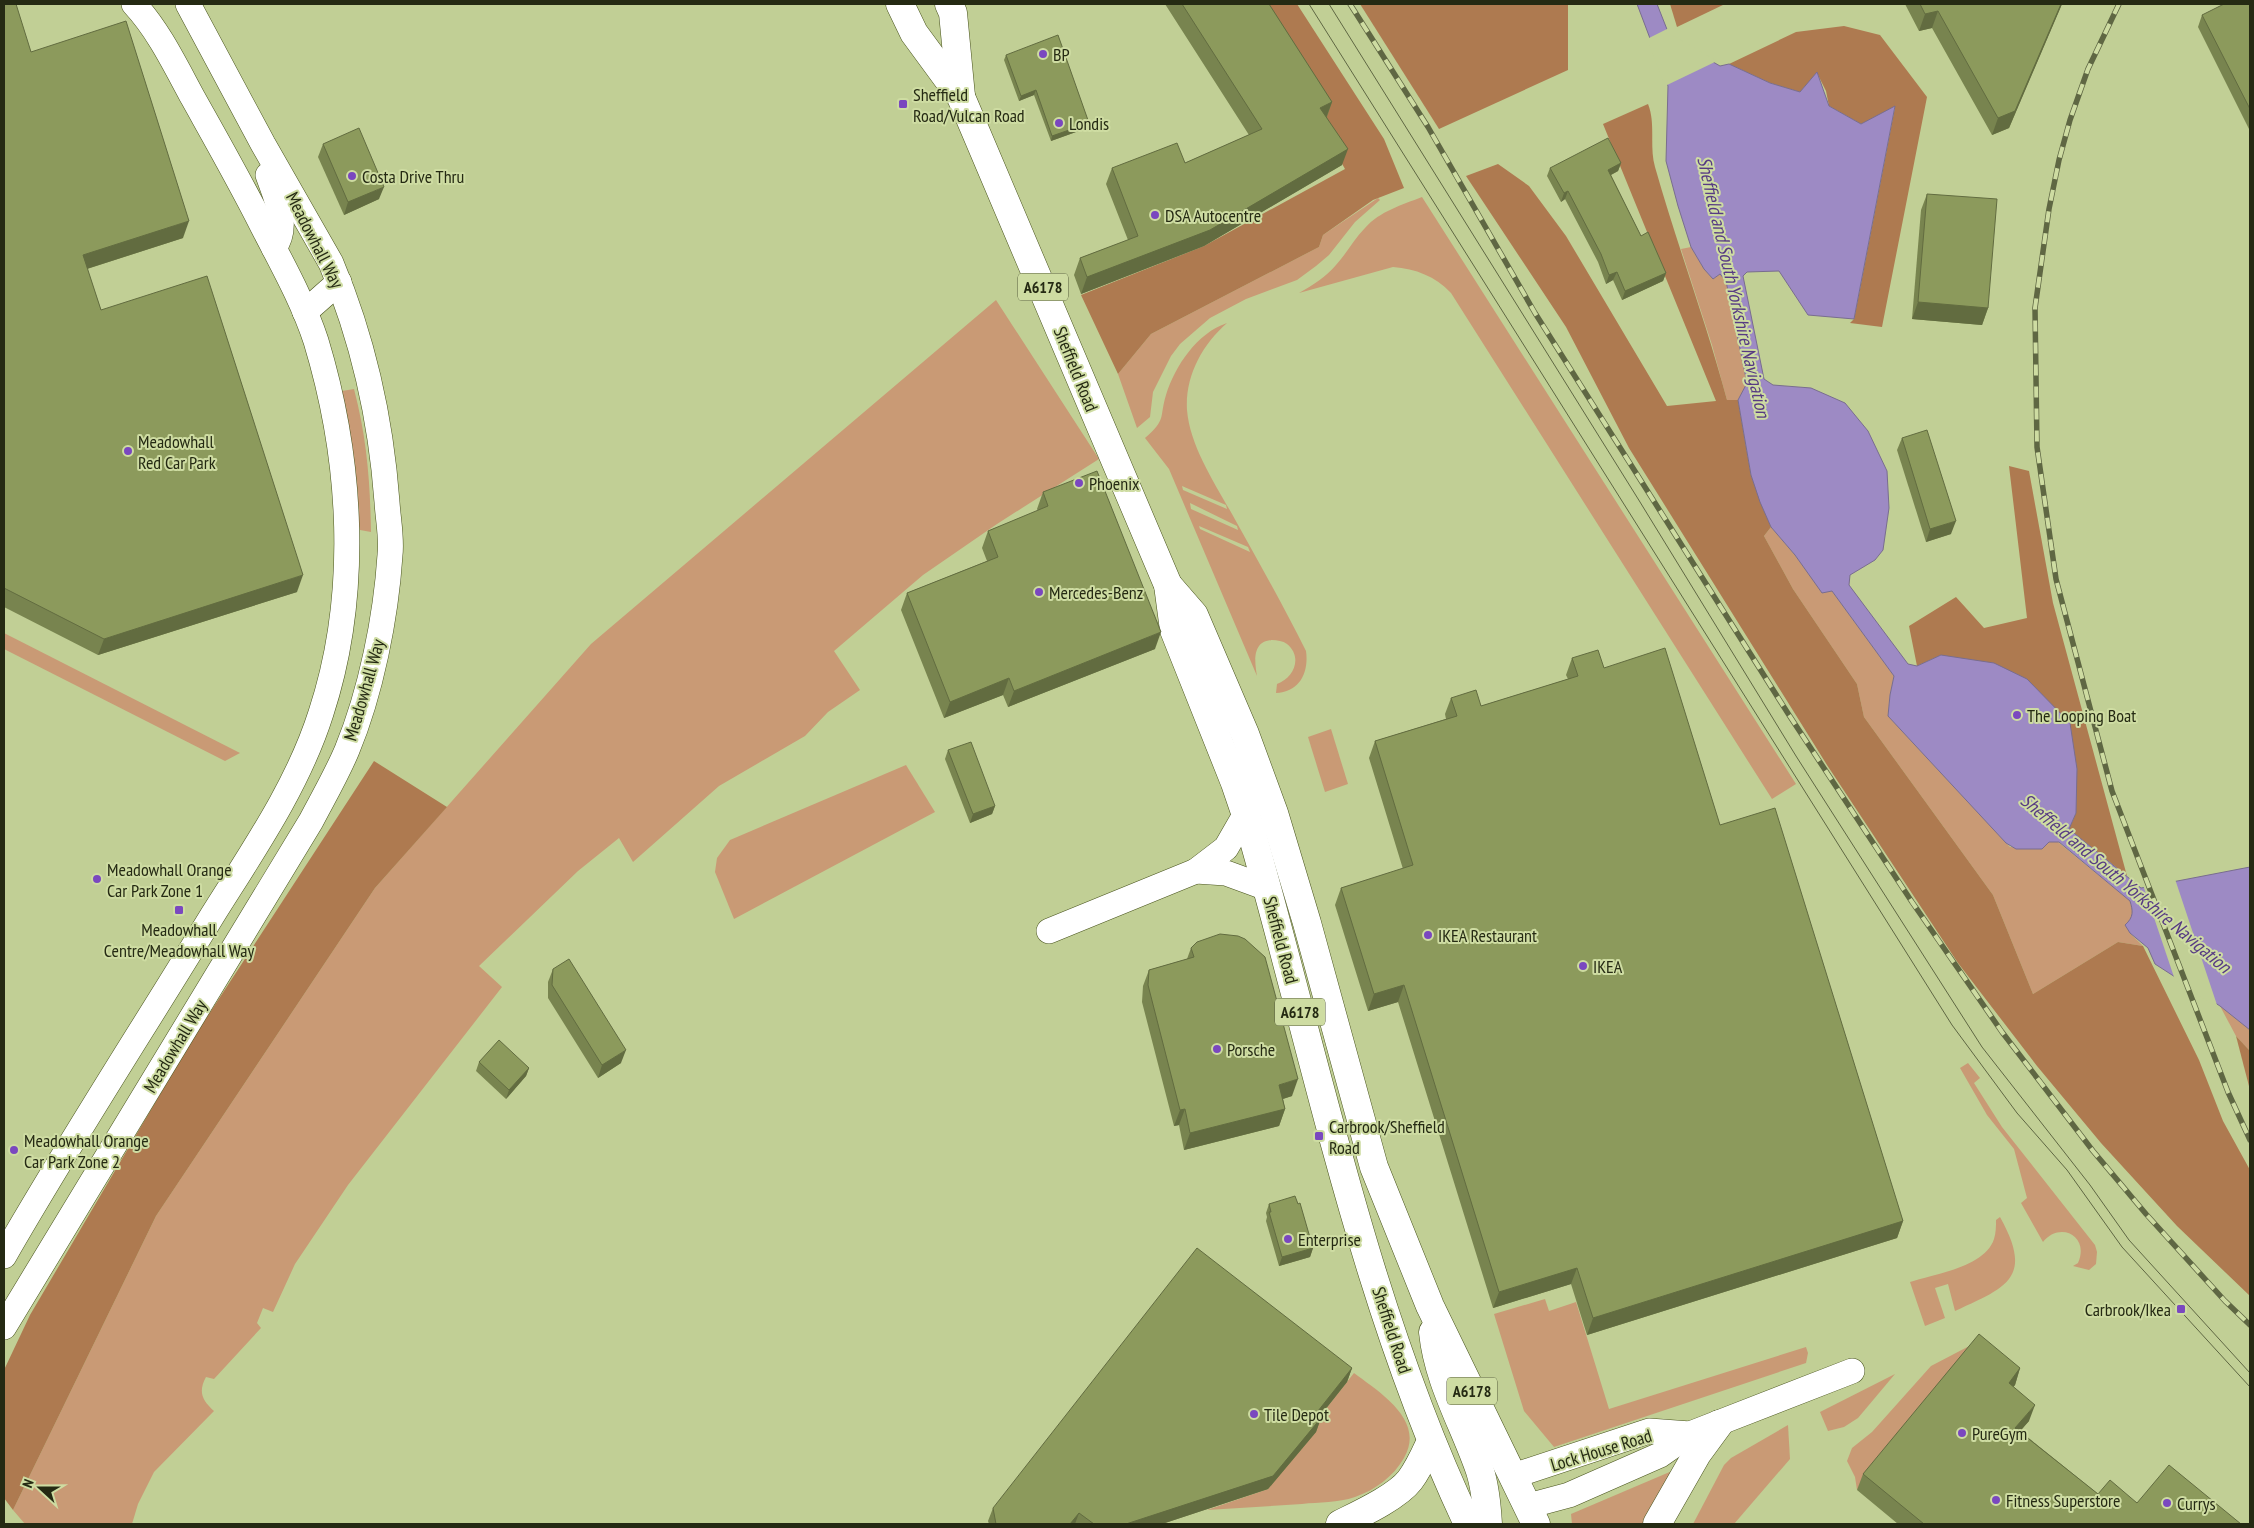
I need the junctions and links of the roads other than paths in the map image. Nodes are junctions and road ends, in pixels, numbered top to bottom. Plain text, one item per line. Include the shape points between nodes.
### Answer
1 (134, 4) edge
2 (188, 4) edge
3 (900, 4) edge
4 (949, 4) edge
5 (961, 97) junction
6 (262, 144) junction
7 (274, 248) junction
8 (339, 282) junction
9 (305, 312) junction
10 (349, 314) junction
11 (1168, 585) junction
12 (293, 779) junction
13 (1246, 815) junction
14 (312, 821) junction
15 (1196, 871) junction
16 (1267, 888) junction
17 (1049, 931) dead end
18 (125, 1056) junction
19 (108, 1085) junction
20 (147, 1092) junction
21 (4, 1256) edge
22 (1430, 1306) junction
23 (4, 1326) edge
24 (1852, 1370) dead end
25 (1719, 1424) junction
26 (1690, 1434) junction
27 (1430, 1441) junction
28 (1513, 1476) junction
29 (1454, 1493) junction
30 (1508, 1515) edge
31 (1340, 1524) edge
32 (1468, 1524) edge
33 (1657, 1524) edge

1 - 7 street, Meadowhall Way via 157,33
2 - 6 street, Meadowhall Way
3 - 5 main road, A6178 via 914,33
4 - 5 main road, A6178
5 - 11 main road, Sheffield Road / A6178
6 - 7 street via 267,173 281,216 281,233
6 - 8 street, Meadowhall Way
7 - 9 street, Meadowhall Way
8 - 9 street
8 - 10 street, Meadowhall Way
9 - 10 street
9 - 12 street, Meadowhall Way via 316,342 342,463 346,575 334,668 311,742
10 - 14 street, Meadowhall Way via 375,406 391,553 380,636 370,678 347,750
11 - 13 main road, Sheffield Road / A6178 via 1174,630
11 - 22 main road, Sheffield Road / A6178 via 1194,615 1245,734 1274,813 1374,1167
12 - 14 street via 304,796
12 - 18 street, Meadowhall Way
13 - 15 street via 1226,848
13 - 16 main road, Sheffield Road / A6178
14 - 20 street, Meadowhall Way
15 - 16 street via 1226,873
15 - 17 street
16 - 27 main road, Sheffield Road / A6178 via 1388,1322
18 - 19 street, Meadowhall Way
18 - 20 street
19 - 20 street
19 - 21 street, Meadowhall Way
20 - 23 street, Meadowhall Way
22 - 28 main road, Sheffield Road / A6178
22 - 30 main road, Sheffield Road via 1435,1357 1454,1409 1481,1472
24 - 25 street, Lock House Road
25 - 26 street, Lock House Road
25 - 33 main road via 1697,1454
26 - 28 street, Lock House Road via 1649,1431
26 - 30 street, Lock House Road via 1660,1455 1569,1495
27 - 29 main road, Sheffield Road / A6178
27 - 31 main road via 1409,1481 1367,1511
28 - 30 main road, Sheffield Road / A6178
29 - 30 main road
29 - 32 main road, Sheffield Road / A6178

